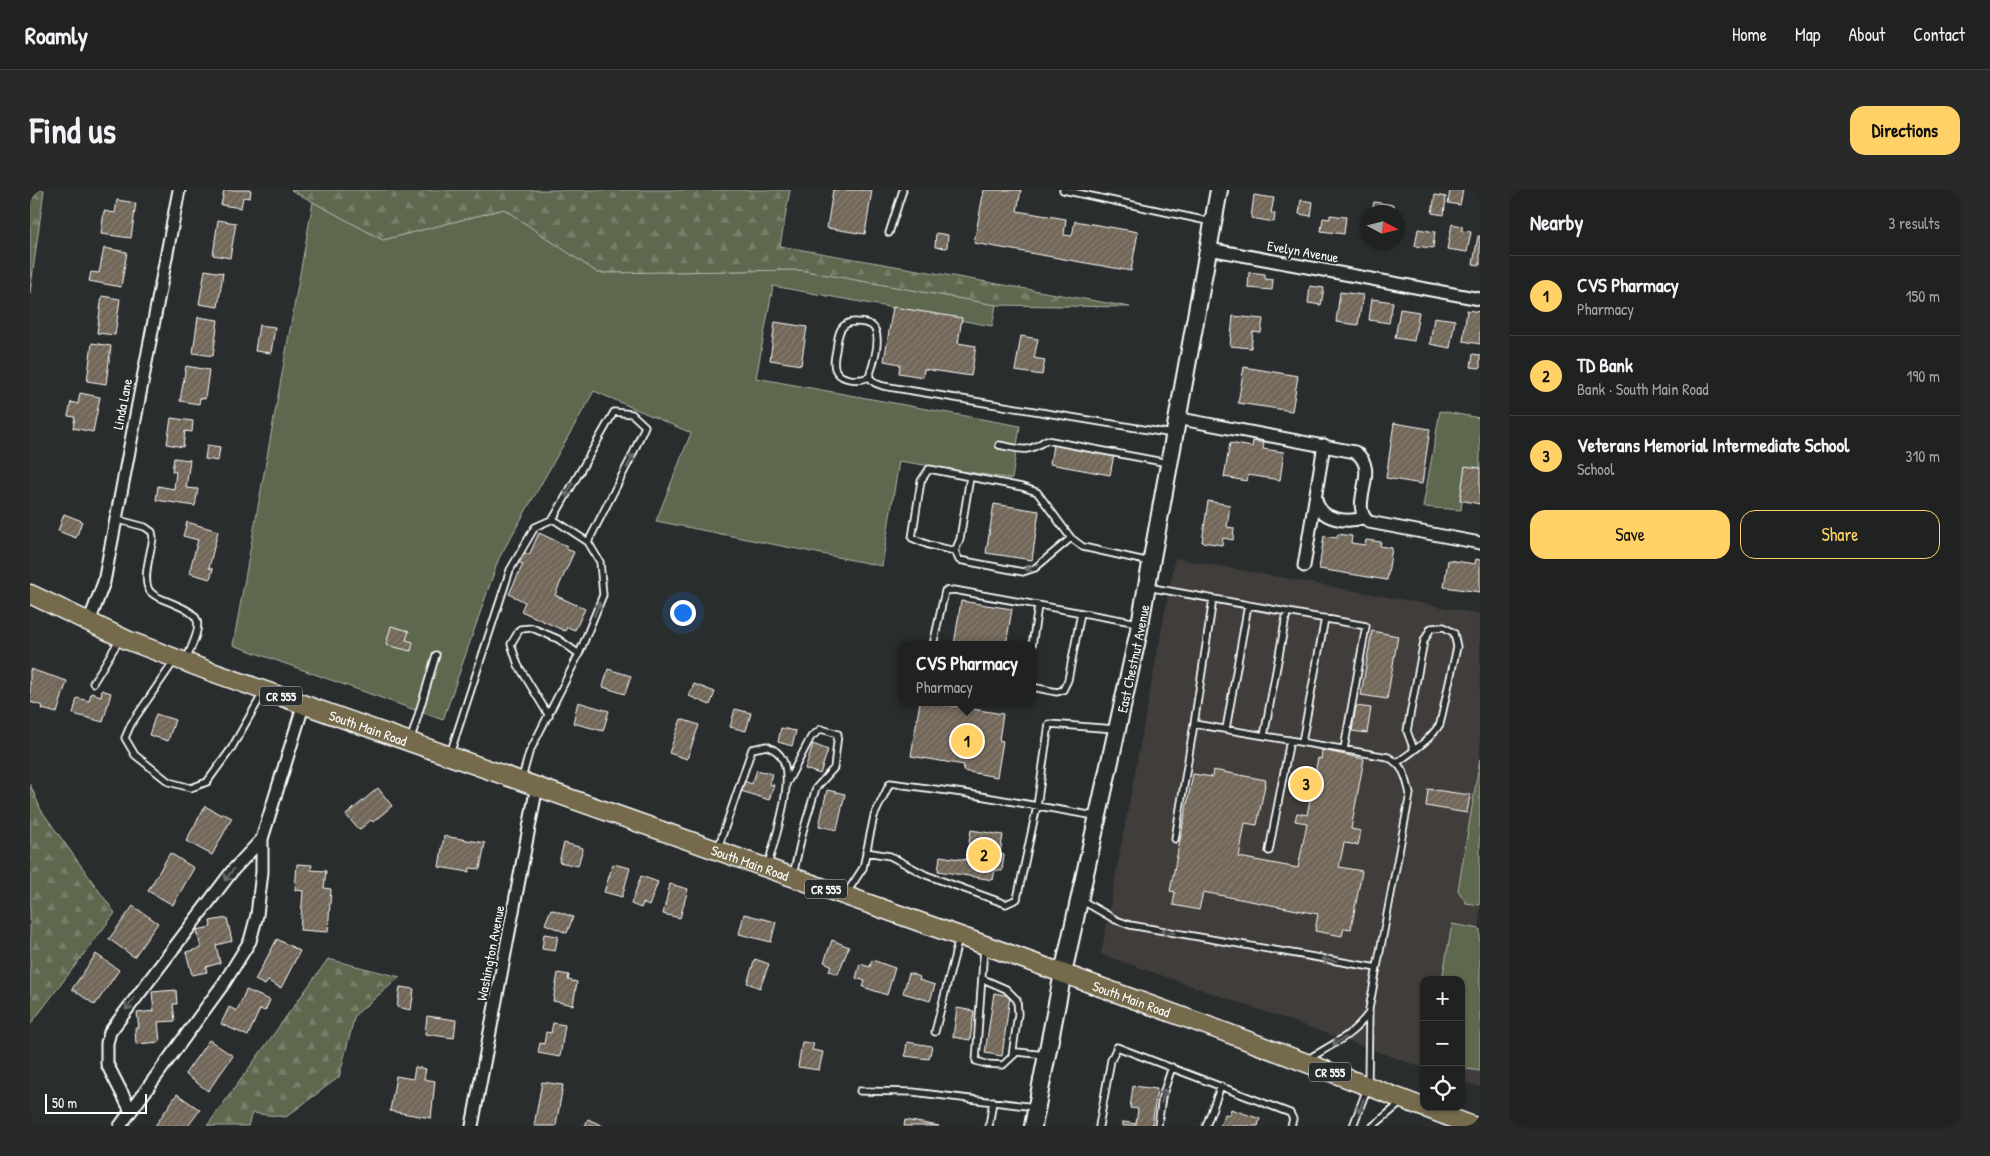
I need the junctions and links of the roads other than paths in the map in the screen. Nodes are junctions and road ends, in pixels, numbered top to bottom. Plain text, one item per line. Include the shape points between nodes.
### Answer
1 (179, 190) edge
2 (903, 190) edge
3 (1063, 190) edge
4 (1219, 190) edge
5 (1214, 222) junction
6 (889, 233) dead end
7 (1209, 249) junction
8 (1480, 299) edge
9 (869, 377) junction
10 (1176, 418) junction
11 (1173, 434) junction
12 (999, 445) dead end
13 (1324, 446) junction
14 (1168, 463) junction
15 (970, 477) junction
16 (1316, 496) junction
17 (1363, 518) junction
18 (115, 519) junction
19 (552, 519) junction
20 (1071, 538) junction
21 (588, 542) junction
22 (1480, 544) edge
23 (955, 551) junction
24 (1150, 562) junction
25 (1304, 566) dead end
26 (1146, 587) junction
27 (30, 594) edge
28 (1213, 599) junction
29 (1248, 605) junction
30 (1038, 606) junction
31 (1287, 612) junction
32 (1081, 613) junction
33 (1325, 618) junction
34 (89, 622) junction
35 (1140, 624) junction
36 (121, 637) junction
37 (934, 641) edge
38 (1033, 641) edge
39 (579, 654) junction
40 (436, 655) dead end
41 (181, 660) junction
42 (93, 683) dead end
43 (1036, 688) edge
44 (265, 690) junction
45 (304, 704) junction
46 (549, 716) junction
47 (1194, 724) junction
48 (1117, 729) junction
49 (1226, 729) junction
50 (1264, 736) junction
51 (1290, 740) junction
52 (411, 741) junction
53 (1302, 742) junction
54 (1344, 749) junction
55 (1414, 750) junction
56 (450, 755) junction
57 (1398, 762) junction
58 (788, 781) junction
59 (529, 783) junction
60 (1037, 806) junction
61 (1097, 816) junction
62 (262, 839) junction
63 (1175, 839) dead end
64 (717, 850) junction
65 (1269, 851) dead end
66 (866, 852) junction
67 (767, 868) junction
68 (792, 877) junction
69 (845, 896) junction
70 (1079, 898) junction
71 (959, 936) junction
72 (984, 945) junction
73 (1376, 968) junction
74 (1063, 973) junction
75 (983, 979) junction
76 (1369, 1013) junction
77 (935, 1032) dead end
78 (1047, 1055) junction
79 (1012, 1057) junction
80 (1304, 1062) junction
81 (1172, 1067) junction
82 (1222, 1086) junction
83 (1368, 1086) junction
84 (860, 1091) dead end
85 (1404, 1100) junction
86 (993, 1101) junction
87 (1037, 1108) junction
88 (131, 1111) junction
89 (120, 1126) edge
90 (472, 1126) edge
91 (989, 1126) edge
92 (1033, 1126) edge
93 (1099, 1126) edge
94 (1158, 1126) edge
95 (1206, 1126) edge
96 (1291, 1126) edge
97 (1354, 1126) edge
98 (1373, 1126) edge
99 (1473, 1126) edge

1 - 18 street, Linda Lane
2 - 6 lane
3 - 5 lane
4 - 5 street, East Chestnut Avenue
5 - 7 street, East Chestnut Avenue
7 - 8 street, Evelyn Avenue
7 - 10 street, East Chestnut Avenue
9 - 9 lane via 863,380 850,378 837,373 834,367 838,332 847,323 860,322 876,329 875,356
9 - 11 lane via 883,386
10 - 11 street, East Chestnut Avenue
10 - 13 street
11 - 14 street, East Chestnut Avenue
12 - 14 lane via 1033,449 1046,440
13 - 16 street
13 - 17 street via 1355,452 1364,461
14 - 24 street, East Chestnut Avenue
15 - 20 lane via 1037,492
15 - 23 lane via 960,539
15 - 23 lane via 929,469 921,481 912,538
16 - 17 street via 1318,508 1328,516 1354,520
16 - 25 street
17 - 22 street via 1378,524
18 - 34 street, Linda Lane via 104,582
18 - 41 lane via 152,532 146,579 148,589 156,597 189,610 197,617 199,626
19 - 21 lane
21 -> 19 lane via 645,426 632,414 614,412
19 - 56 lane via 534,527 510,570
20 -> 23 lane via 1024,572 959,560
20 - 24 lane via 1083,547
39 -> 21 lane via 603,595 600,562
24 - 26 street, East Chestnut Avenue
26 - 28 lane
26 - 35 street, East Chestnut Avenue
27 - 34 main road, South Main Road / CR 555
28 - 29 lane
28 - 47 lane
29 - 31 lane
29 - 49 lane
30 - 32 lane
30 - 37 lane via 945,591
30 - 38 lane
31 - 33 lane
31 - 50 lane
32 - 35 lane
32 - 43 lane via 1068,680 1063,690
33 - 53 lane
33 - 54 lane via 1366,626
34 - 36 main road, South Main Road / CR 555
35 - 48 street, East Chestnut Avenue
36 - 41 main road, South Main Road / CR 555
36 - 42 lane
39 - 46 lane
39 - 46 lane via 558,639 532,628 520,629 511,644 518,665
40 - 52 lane
41 - 44 main road, South Main Road / CR 555
41 - 44 lane via 131,724 126,738 135,755 169,782 191,788 207,782 231,749
44 - 45 main road, South Main Road / CR 555
45 - 52 main road, South Main Road / CR 555
45 - 62 street
46 - 59 lane via 529,753
47 - 49 lane
47 - 63 lane
48 - 60 lane via 1049,724
48 - 61 street, East Chestnut Avenue
49 - 50 lane
50 - 51 lane
51 - 53 lane
51 - 65 lane
52 - 56 main road, South Main Road / CR 555
53 - 54 lane
54 - 57 lane via 1388,756
55 - 55 lane via 1434,734 1440,724 1457,648 1454,633 1444,626 1431,628 1424,641 1408,731
55 - 57 lane
56 - 59 main road, South Main Road / CR 555
57 - 73 lane via 1406,776 1410,794
58 - 64 lane via 779,752 767,746 752,749
58 - 67 lane
58 - 68 lane via 811,737 821,729 838,734 834,768 816,788
59 - 64 main road, South Main Road / CR 555
59 - 90 street, Washington Avenue
60 - 61 lane
60 - 66 lane via 890,783 874,816
60 - 66 lane via 1017,899 1006,904 926,875 890,856
61 - 70 street, East Chestnut Avenue
62 - 88 street via 257,915 250,941 224,983
62 -> 88 street via 233,870 110,1032 107,1064
64 - 67 main road, South Main Road / CR 555
66 - 69 lane via 863,868
67 - 68 main road, South Main Road / CR 555
68 - 69 main road, South Main Road / CR 555
69 - 71 main road, South Main Road / CR 555
73 -> 70 lane via 1130,926
70 - 74 street, East Chestnut Avenue
71 - 72 main road, South Main Road / CR 555
71 - 77 lane
72 - 74 main road, South Main Road / CR 555
72 - 75 lane
73 - 76 lane
74 - 78 street, East Chestnut Avenue
74 - 80 main road, South Main Road / CR 555
75 - 79 lane via 1006,989 1017,1000
75 - 79 lane via 976,1061 1003,1066
76 -> 80 lane via 1348,1036
76 - 83 lane
78 - 79 lane via 1020,1051
78 - 87 street, East Chestnut Avenue
80 - 83 main road, South Main Road / CR 555
81 - 82 lane
81 - 93 lane via 1118,1047 1111,1060
94 -> 81 lane via 1162,1097
82 - 95 lane
82 - 96 lane via 1290,1113 1293,1119
83 - 85 main road, South Main Road / CR 555
83 -> 97 lane
84 - 86 lane via 912,1092
85 - 98 lane
85 - 99 main road, South Main Road / CR 555
86 - 87 lane
86 - 91 lane
87 - 92 street, East Chestnut Avenue
88 - 89 street

